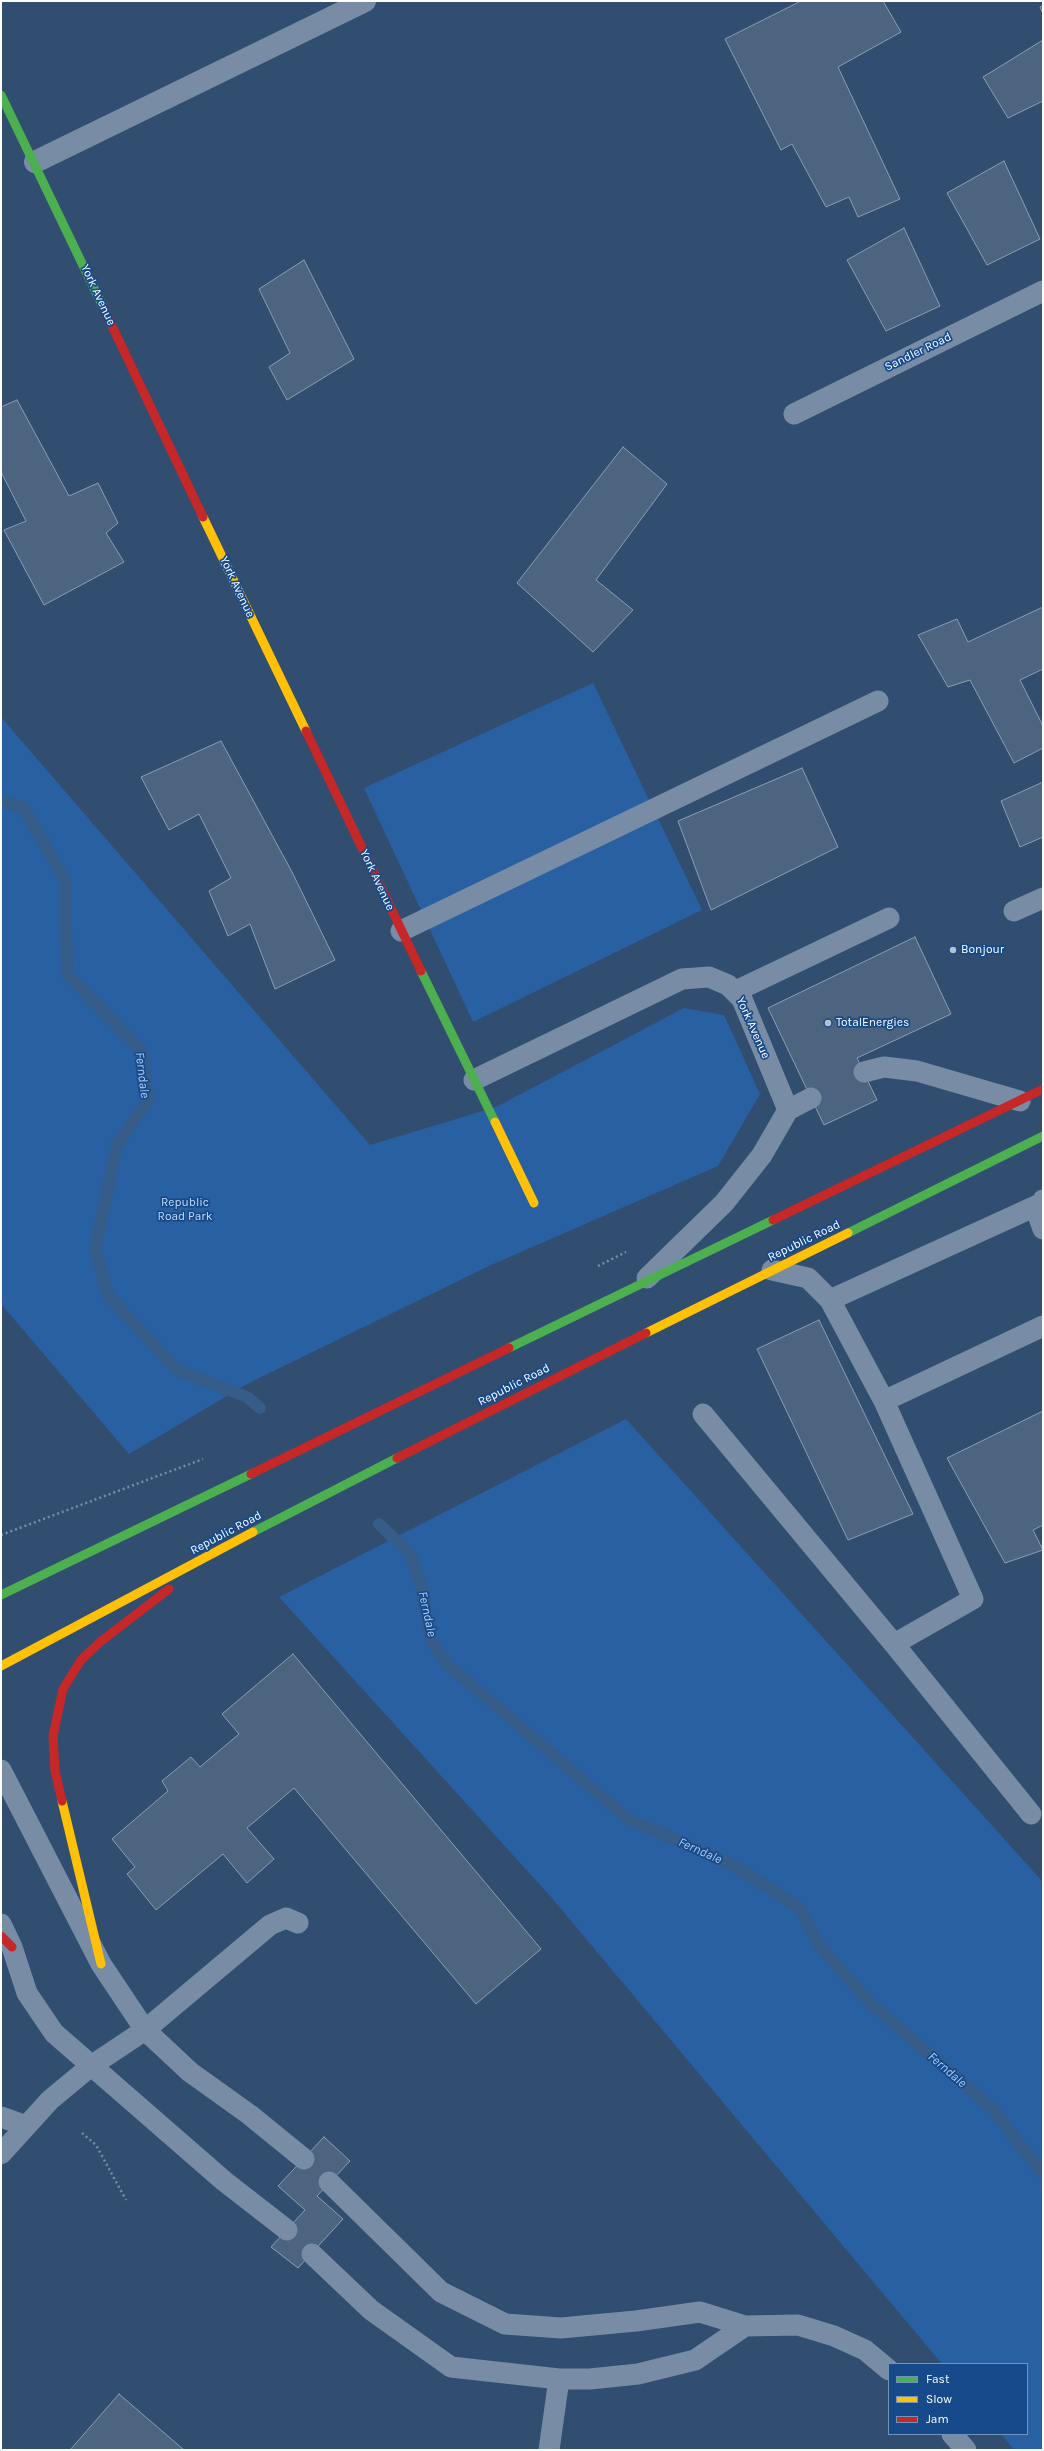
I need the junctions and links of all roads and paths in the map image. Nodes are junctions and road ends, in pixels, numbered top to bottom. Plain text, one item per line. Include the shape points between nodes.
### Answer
1 (366, 1) edge
2 (1, 95) edge
3 (35, 162) junction
4 (1043, 291) edge
5 (794, 414) dead end
6 (878, 701) dead end
7 (1043, 898) edge
8 (1014, 911) dead end
9 (889, 918) dead end
10 (401, 931) junction
11 (736, 991) junction
12 (864, 1072) dead end
13 (474, 1080) junction
14 (1043, 1090) edge
15 (811, 1098) dead end
16 (1020, 1101) junction
17 (788, 1110) junction
18 (1043, 1136) edge
19 (1042, 1202) edge
20 (534, 1203) dead end
21 (1043, 1229) edge
22 (772, 1270) junction
23 (640, 1284) junction
24 (830, 1300) junction
25 (1043, 1326) edge
26 (884, 1401) junction
27 (703, 1414) dead end
28 (226, 1546) junction
29 (1, 1595) edge
30 (894, 1644) junction
31 (1, 1666) edge
32 (1, 1770) edge
33 (1031, 1814) dead end
34 (298, 1923) dead end
35 (1, 1924) edge
36 (6, 1941) edge
37 (101, 1964) junction
38 (144, 2030) junction
39 (90, 2066) junction
40 (1, 2117) edge
41 (26, 2126) junction
42 (82, 2132) dead end
43 (1, 2154) edge
44 (304, 2159) dead end
45 (330, 2182) dead end
46 (126, 2200) dead end
47 (286, 2230) dead end
48 (312, 2254) dead end
49 (745, 2326) junction
50 (888, 2369) edge
51 (559, 2379) junction
52 (953, 2435) edge
53 (549, 2450) edge
54 (966, 2450) edge

1 - 3 street
2 - 3 main road, York Avenue
3 - 10 main road, York Avenue
4 - 5 lane, Sandler Road
6 - 10 lane
7 - 8 lane
9 - 11 lane
10 - 13 main road, York Avenue
11 - 13 lane, York Avenue via 709,977 682,979
11 - 17 lane, York Avenue via 742,999
12 - 16 lane via 884,1067 917,1071
13 - 20 main road, York Avenue
14 - 16 main road
15 - 17 lane
16 - 23 main road
17 - 23 lane via 762,1154 724,1203
18 - 22 main road, Republic Road
19 - 21 lane via 1038,1215
19 - 24 lane
22 - 24 lane via 808,1278
22 - 28 main road, Republic Road
23 - 29 main road
24 - 26 lane
25 - 26 lane
26 - 30 lane via 973,1599
27 - 30 lane
28 - 31 main road, Republic Road
28 - 37 main road via 100,1642 81,1660 63,1688 53,1736 55,1772
30 - 33 lane
32 - 37 lane
34 - 38 lane via 286,1918 270,1925
35 - 36 lane
36 - 39 lane via 27,1993 54,2033
37 - 38 lane
38 - 39 lane
38 - 44 lane via 190,2072 250,2115
39 - 41 lane via 50,2100
39 - 47 lane via 131,2098 224,2181
40 - 41 lane
41 - 43 lane
42 - 46 path via 96,2145
45 - 49 lane via 441,2292 505,2324 561,2328 700,2312
48 - 51 lane via 371,2310 451,2367
49 - 50 lane via 798,2325 834,2336 865,2350
49 - 51 lane via 695,2360 590,2379
51 - 53 lane
52 - 54 lane

